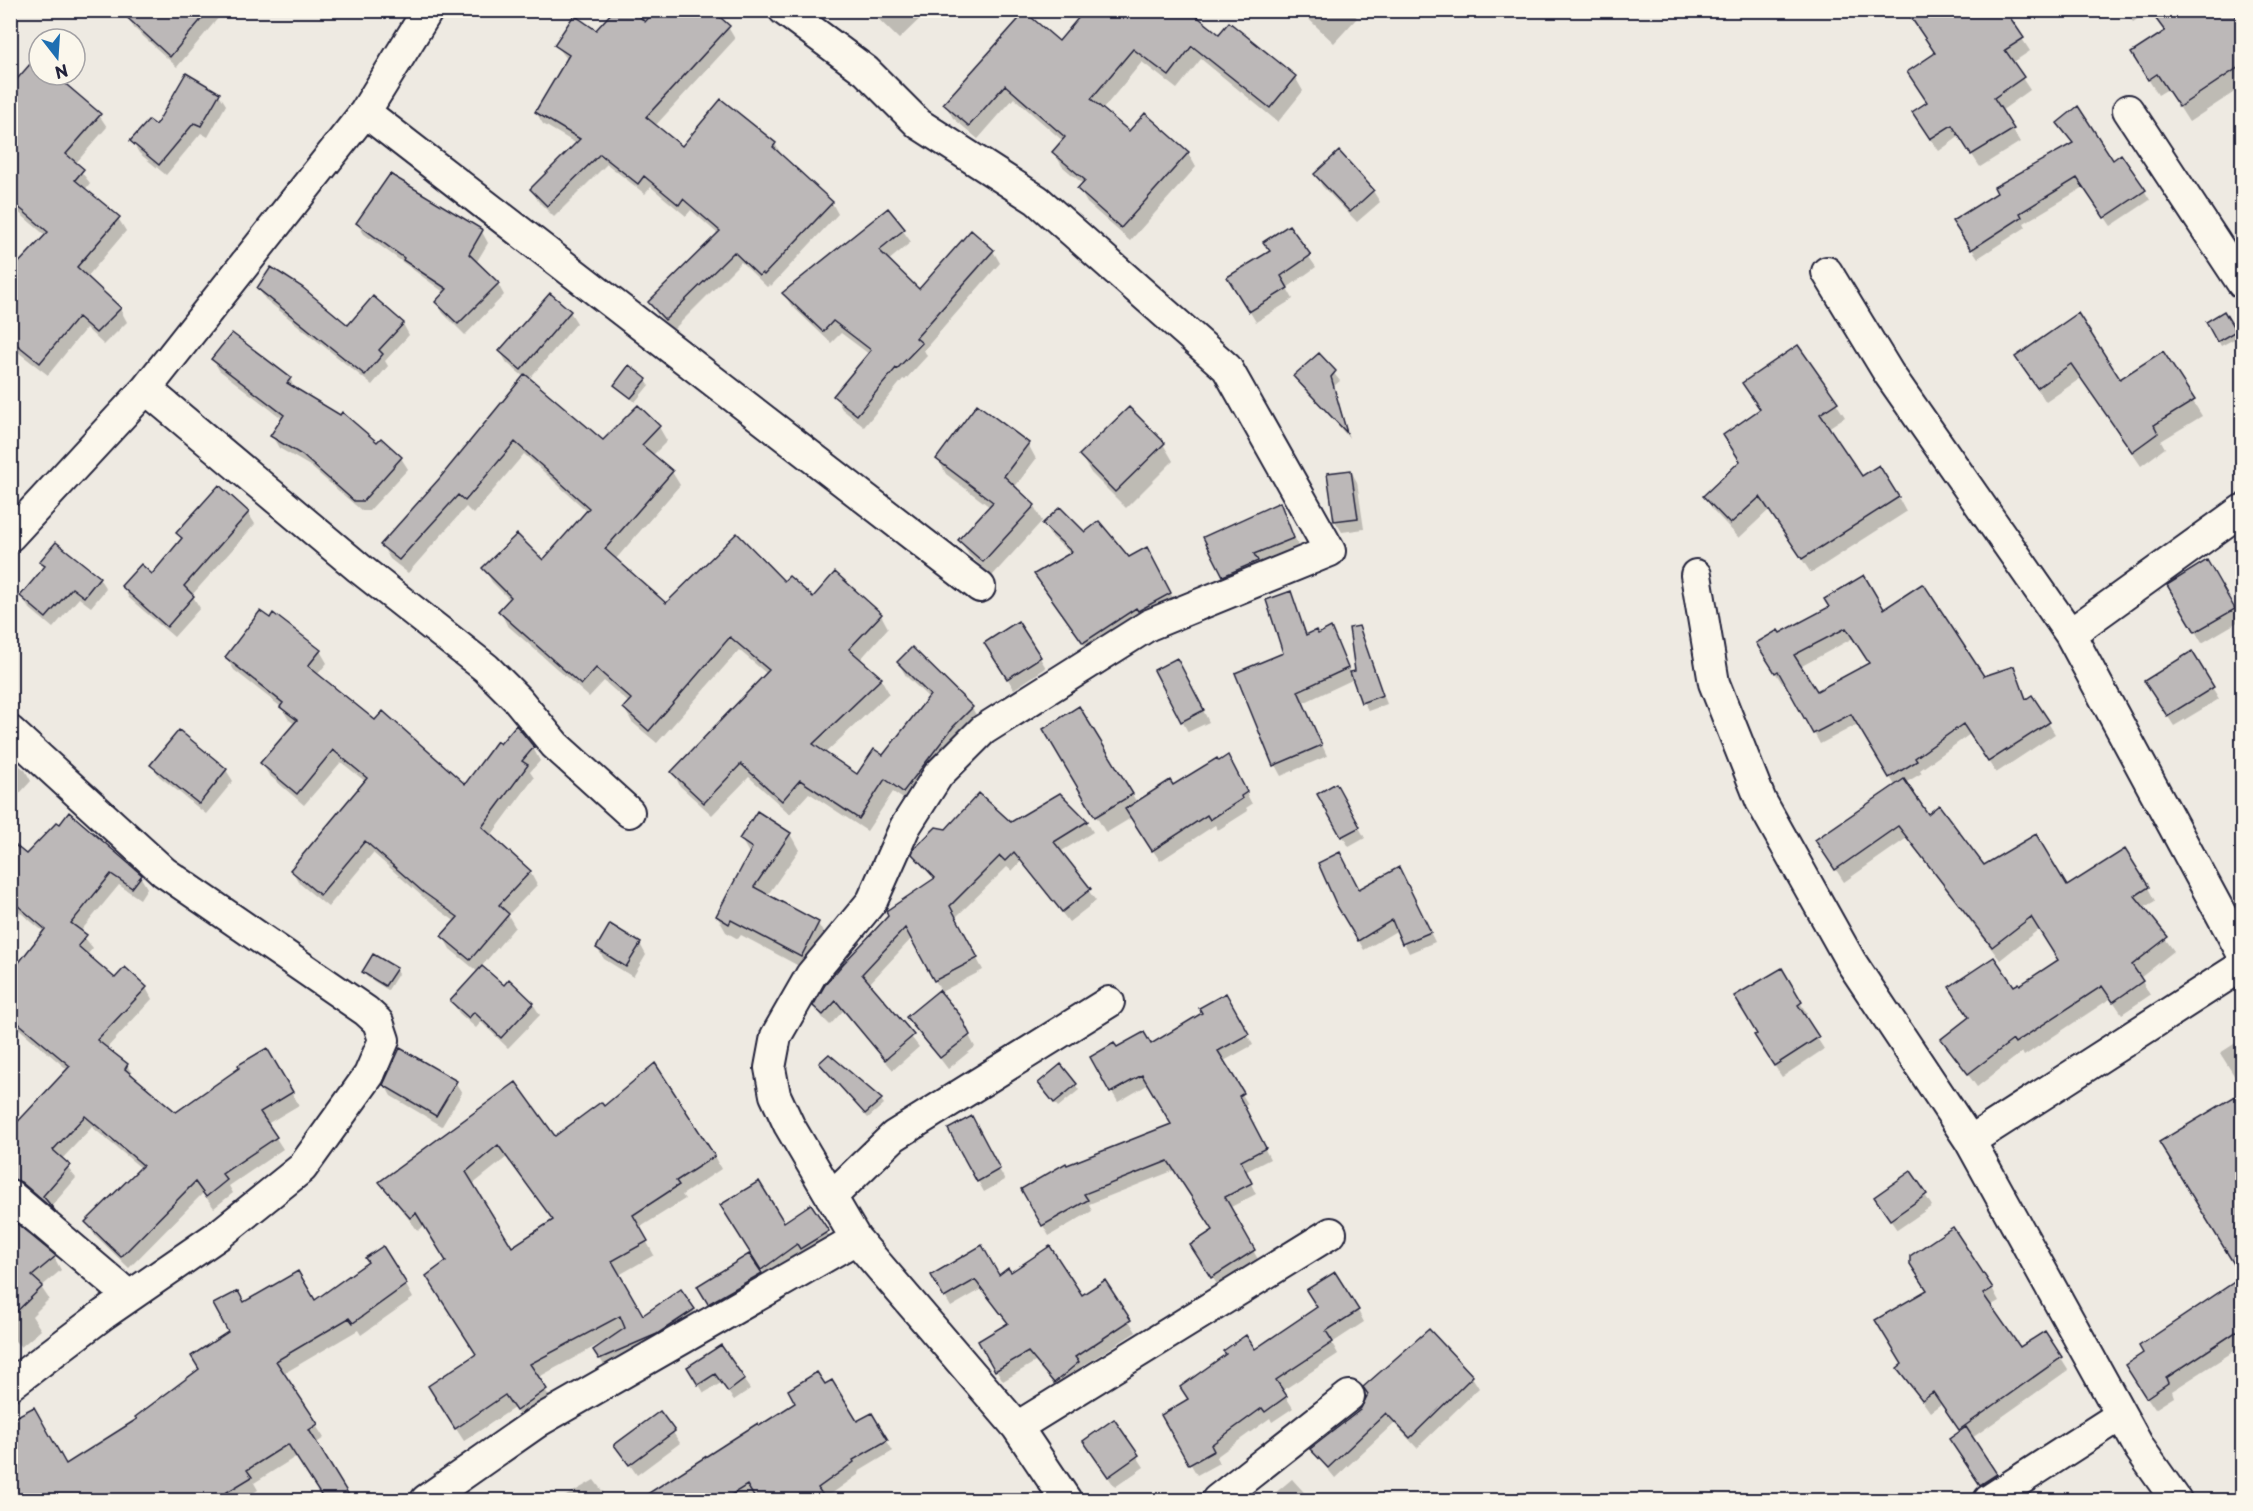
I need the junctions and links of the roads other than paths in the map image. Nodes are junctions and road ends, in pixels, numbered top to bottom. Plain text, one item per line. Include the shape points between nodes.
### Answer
1 (429, 10) edge
2 (784, 10) edge
3 (2128, 110) dead end
4 (365, 112) junction
5 (1827, 272) dead end
6 (2242, 283) edge
7 (146, 389) junction
8 (2242, 510) edge
9 (10, 536) edge
10 (1696, 575) dead end
11 (980, 587) dead end
12 (2070, 634) junction
13 (10, 731) edge
14 (629, 813) dead end
15 (2242, 953) edge
16 (2242, 966) edge
17 (1109, 1002) dead end
18 (1970, 1141) junction
19 (10, 1195) edge
20 (831, 1197) junction
21 (1331, 1233) dead end
22 (856, 1239) junction
23 (129, 1296) junction
24 (10, 1385) edge
25 (1349, 1396) dead end
26 (2121, 1415) junction
27 (1017, 1427) junction
28 (1058, 1498) edge
29 (426, 1500) edge
30 (1217, 1500) edge
31 (1989, 1500) edge
32 (2176, 1500) edge

1 - 4 street
2 - 20 street via 866,71 919,124 1037,200 1227,368 1329,551 1149,625 983,730 938,775 904,827 872,902 811,975 776,1036 770,1068 775,1095
3 - 6 street
4 - 7 street
4 - 11 street
5 - 12 street via 1889,374
7 - 9 street
7 - 14 street via 359,568 486,668 555,745
8 - 12 street
10 - 18 street via 1714,683 1761,801 1851,962
12 - 15 street
13 - 23 street via 164,872 366,1011 378,1022 384,1040 369,1075 302,1168 220,1234
16 - 18 street
17 - 20 street via 894,1136
18 - 26 street
19 - 23 street
20 - 22 street
21 - 27 street
22 - 27 street
22 - 29 street via 539,1421
23 - 24 street
25 - 30 street
26 - 31 street
26 - 32 street
27 - 28 street

